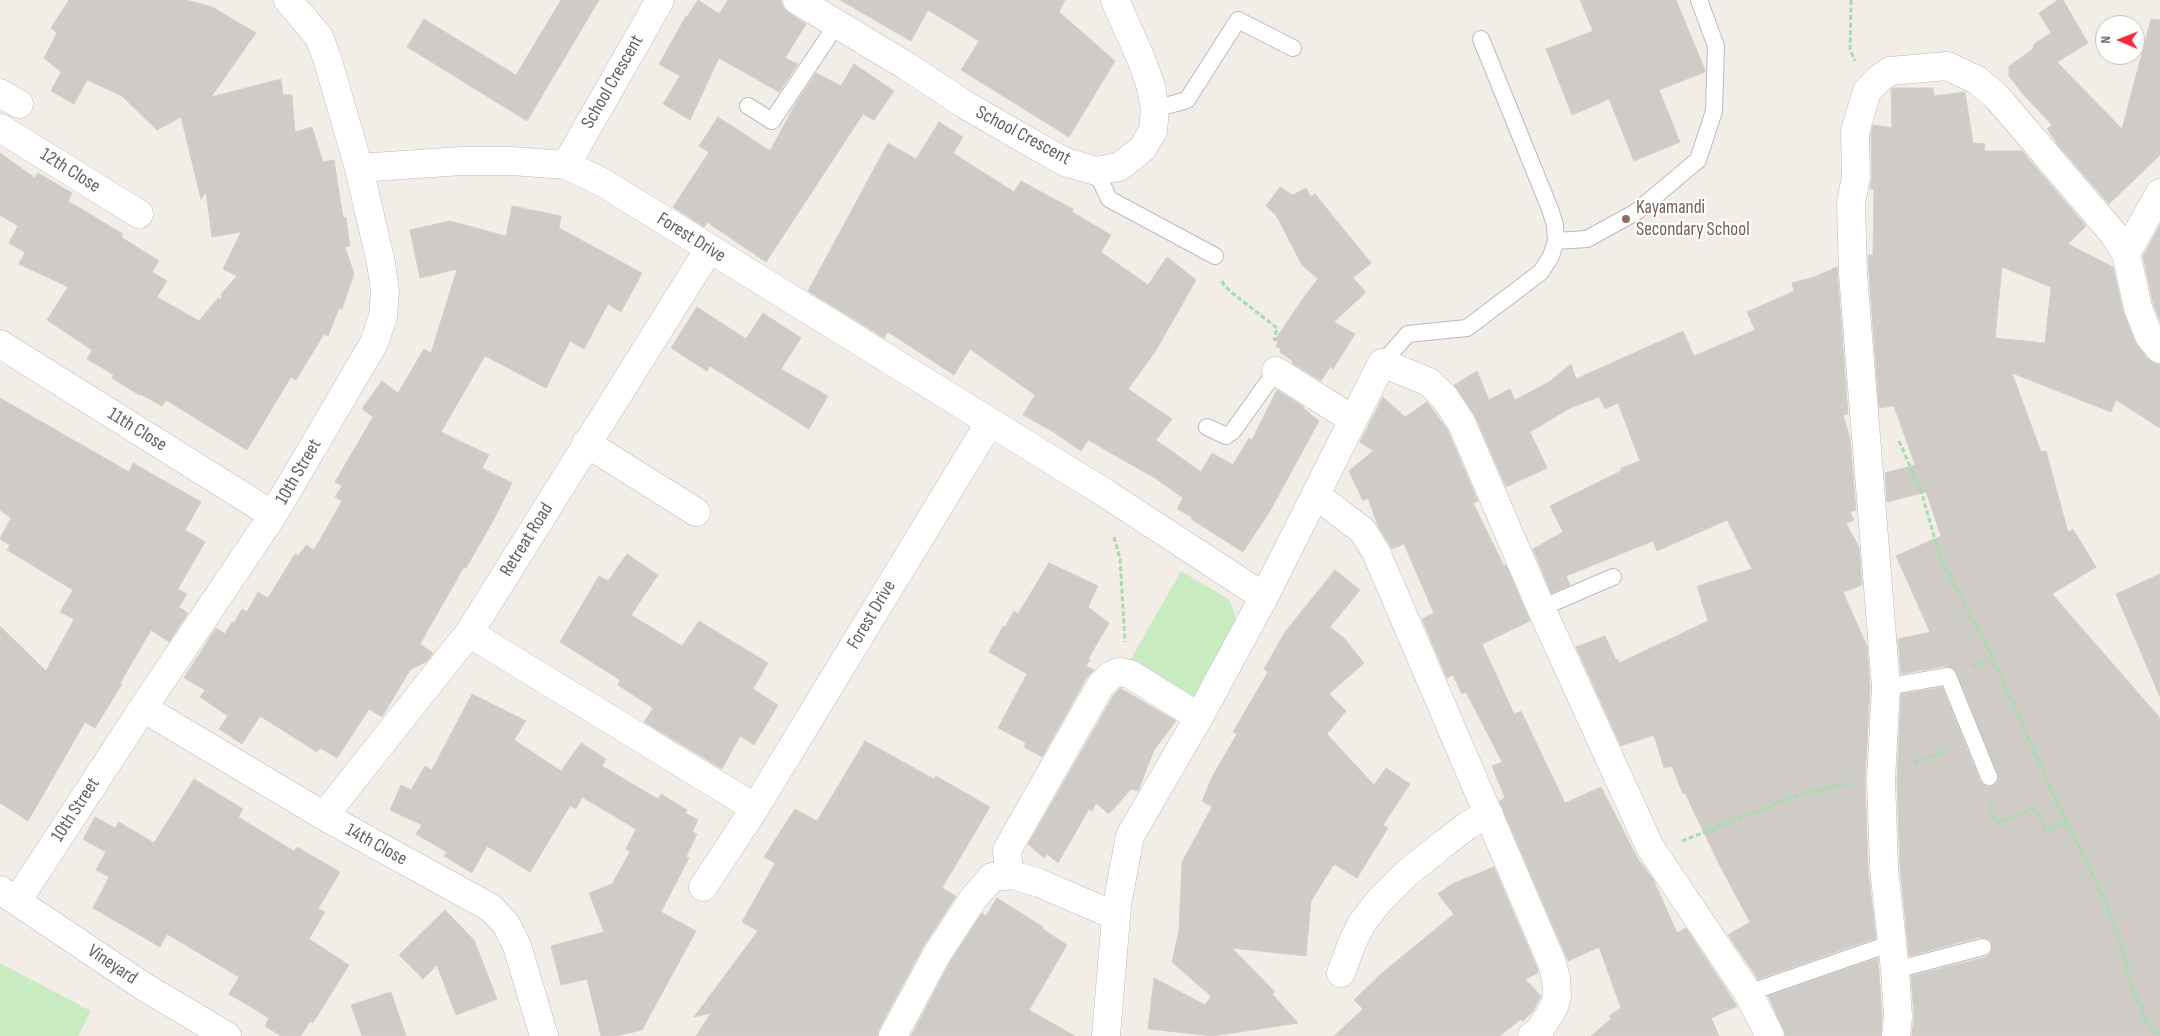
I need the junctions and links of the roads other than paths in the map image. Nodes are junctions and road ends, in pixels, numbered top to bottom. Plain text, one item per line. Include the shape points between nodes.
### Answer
1 (288, 0) edge
2 (660, 0) edge
3 (797, 0) edge
4 (1115, 0) edge
5 (1699, 0) edge
6 (837, 24) junction
7 (1480, 39) dead end
8 (1293, 48) dead end
9 (748, 106) dead end
10 (1155, 109) junction
11 (0, 128) edge
12 (566, 165) junction
13 (359, 168) junction
14 (1096, 171) junction
15 (2160, 193) edge
16 (139, 214) dead end
17 (1556, 241) junction
18 (709, 249) junction
19 (2126, 253) junction
20 (1215, 256) road end
21 (0, 344) edge
22 (2160, 349) edge
23 (1382, 363) junction
24 (1276, 371) joint
25 (1352, 419) junction
26 (990, 422) junction
27 (1207, 426) dead end
28 (586, 443) junction
29 (1316, 495) junction
30 (696, 512) dead end
31 (274, 516) junction
32 (1613, 577) dead end
33 (1264, 597) junction
34 (1541, 608) junction
35 (469, 633) junction
36 (1886, 687) junction
37 (143, 708) junction
38 (1199, 717) junction
39 (1989, 777) road end
40 (755, 808) junction
41 (1489, 814) junction
42 (324, 816) junction
43 (1009, 875) junction
44 (703, 887) dead end
45 (8, 896) edge
46 (1113, 909) junction
47 (1892, 942) junction
48 (1983, 947) dead end
49 (1895, 970) junction
50 (1341, 973) dead end
51 (1748, 993) junction
52 (227, 1036) edge
53 (544, 1036) edge
54 (892, 1036) edge
55 (904, 1036) edge
56 (1106, 1036) edge
57 (1532, 1036) edge
58 (1770, 1036) edge
59 (1896, 1036) edge

1 - 13 street, 10th Street via 319,37
2 - 12 street, School Crescent
3 - 6 street, School Crescent
4 - 10 street, School Crescent via 1142,61
5 - 17 lane via 1716,46 1714,111 1698,160 1636,212 1587,239
6 - 9 lane via 772,121
6 - 14 street, School Crescent via 1019,136 1065,162
7 - 17 lane via 1550,209
8 - 10 lane via 1238,20 1187,100
10 - 14 street, School Crescent via 1153,131 1142,149 1120,167
11 - 16 street, 12th Close
12 - 13 street, Forest Drive via 462,160
12 - 18 street, Forest Drive via 602,182
13 - 31 street, 10th Street via 381,262 385,291 383,316 374,343
14 - 20 lane via 1109,199
15 - 19 street
17 - 23 lane via 1544,268 1467,328 1408,334
18 - 26 street, Forest Drive
18 - 28 street, Retreat Road
19 - 22 street via 2138,308 2149,336
19 - 36 street via 2112,232 1997,97 1977,80 1947,66 1916,67 1890,70 1867,91 1855,132 1856,177 1851,203
21 - 31 street, 11th Close
23 - 25 street
23 - 34 street via 1428,382 1445,398 1460,422
24 - 25 street
24 - 27 lane via 1233,431 1226,436
25 - 29 street
26 - 33 street, Forest Drive
26 - 40 street, Forest Drive
28 - 30 street
28 - 35 street, Retreat Road
29 - 33 street
29 - 41 street via 1363,531 1376,552
31 - 37 street, 10th Street
32 - 34 lane
33 - 38 street
34 - 51 street via 1650,847
35 - 40 street
35 - 42 street, Retreat Road
36 - 39 lane via 1948,676
36 - 47 street via 1881,774 1884,868
37 - 42 street, 14th Close
37 - 45 street, 10th Street
38 - 43 street via 1130,674 1119,672 1111,676 1101,685 1007,850
38 - 46 street via 1130,836
40 - 44 street, Forest Drive
41 - 50 street via 1442,845 1379,901 1362,923
41 - 57 street via 1556,979 1554,1007 1540,1030
42 - 53 street, 14th Close via 491,908 506,924 517,946
43 - 46 street
43 - 55 street via 996,882 986,896
45 - 52 street, Vineyard via 146,988
46 - 54 street via 1013,875 992,876 937,954
46 - 56 street
47 - 49 street
47 - 51 lane
48 - 49 lane
49 - 59 street
51 - 58 street

